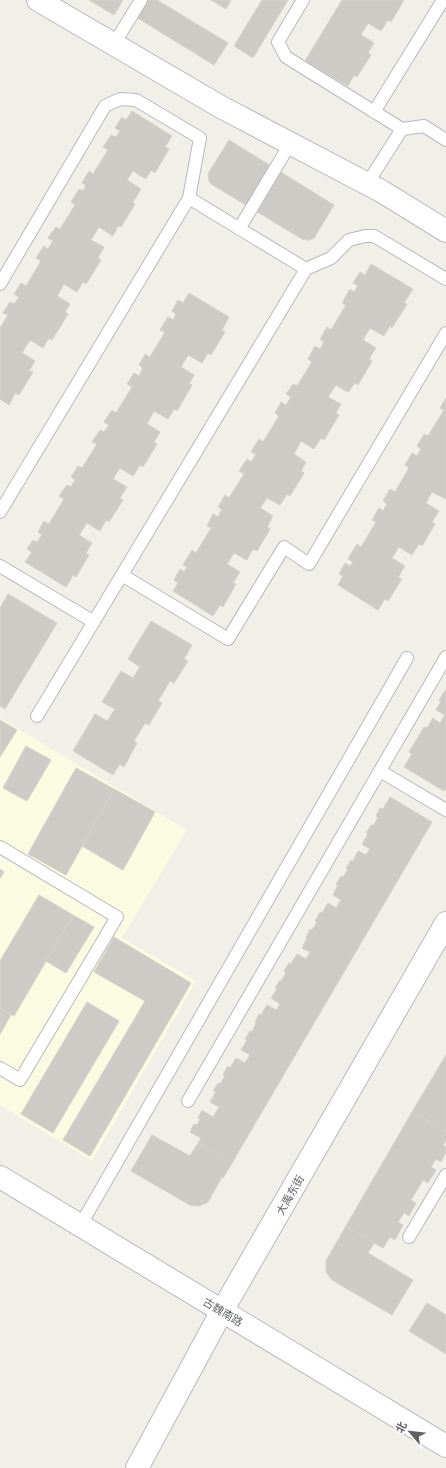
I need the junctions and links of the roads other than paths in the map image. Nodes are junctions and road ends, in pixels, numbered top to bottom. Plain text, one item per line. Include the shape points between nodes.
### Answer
1 (38, 0) edge
2 (140, 0) edge
3 (303, 0) edge
4 (443, 0) edge
5 (114, 44) junction
6 (374, 112) junction
7 (402, 129) junction
8 (446, 140) edge
9 (290, 144) junction
10 (367, 184) junction
11 (189, 198) junction
12 (239, 229) junction
13 (446, 232) edge
14 (306, 269) junction
15 (446, 279) edge
16 (0, 284) edge
17 (446, 333) edge
18 (0, 512) edge
19 (0, 566) edge
20 (122, 575) junction
21 (94, 622) junction
22 (446, 657) edge
23 (407, 658) dead end
24 (37, 716) dead end
25 (380, 771) junction
26 (446, 810) edge
27 (0, 847) edge
28 (446, 923) edge
29 (0, 1068) edge
30 (188, 1101) dead end
31 (446, 1175) edge
32 (0, 1178) edge
33 (80, 1226) junction
34 (409, 1237) dead end
35 (222, 1311) junction
36 (446, 1446) edge
37 (137, 1468) edge

1 - 5 street
2 - 5 lane
3 - 6 lane via 278,42 286,57
4 - 6 lane
5 - 9 street
6 - 7 lane
7 - 8 lane via 424,126
7 - 10 lane
9 - 10 street
9 - 12 lane
10 - 13 street
11 - 12 lane
11 - 16 lane via 200,138 136,100 120,99 105,106
11 - 18 lane
12 - 14 lane
14 - 15 lane via 331,258 349,240 374,236
14 - 20 lane
17 - 20 lane via 309,564 284,547 228,639
19 - 21 lane
20 - 21 lane
21 - 24 lane
22 - 25 lane
23 - 33 lane
25 - 26 lane
25 - 30 lane
27 - 29 lane via 117,917 20,1080
28 - 35 street, 大禹东街
31 - 34 lane
32 - 33 street, 古魏南路
33 - 35 street, 古魏南路
35 - 36 street, 古魏南路
35 - 37 street, 大禹东街

